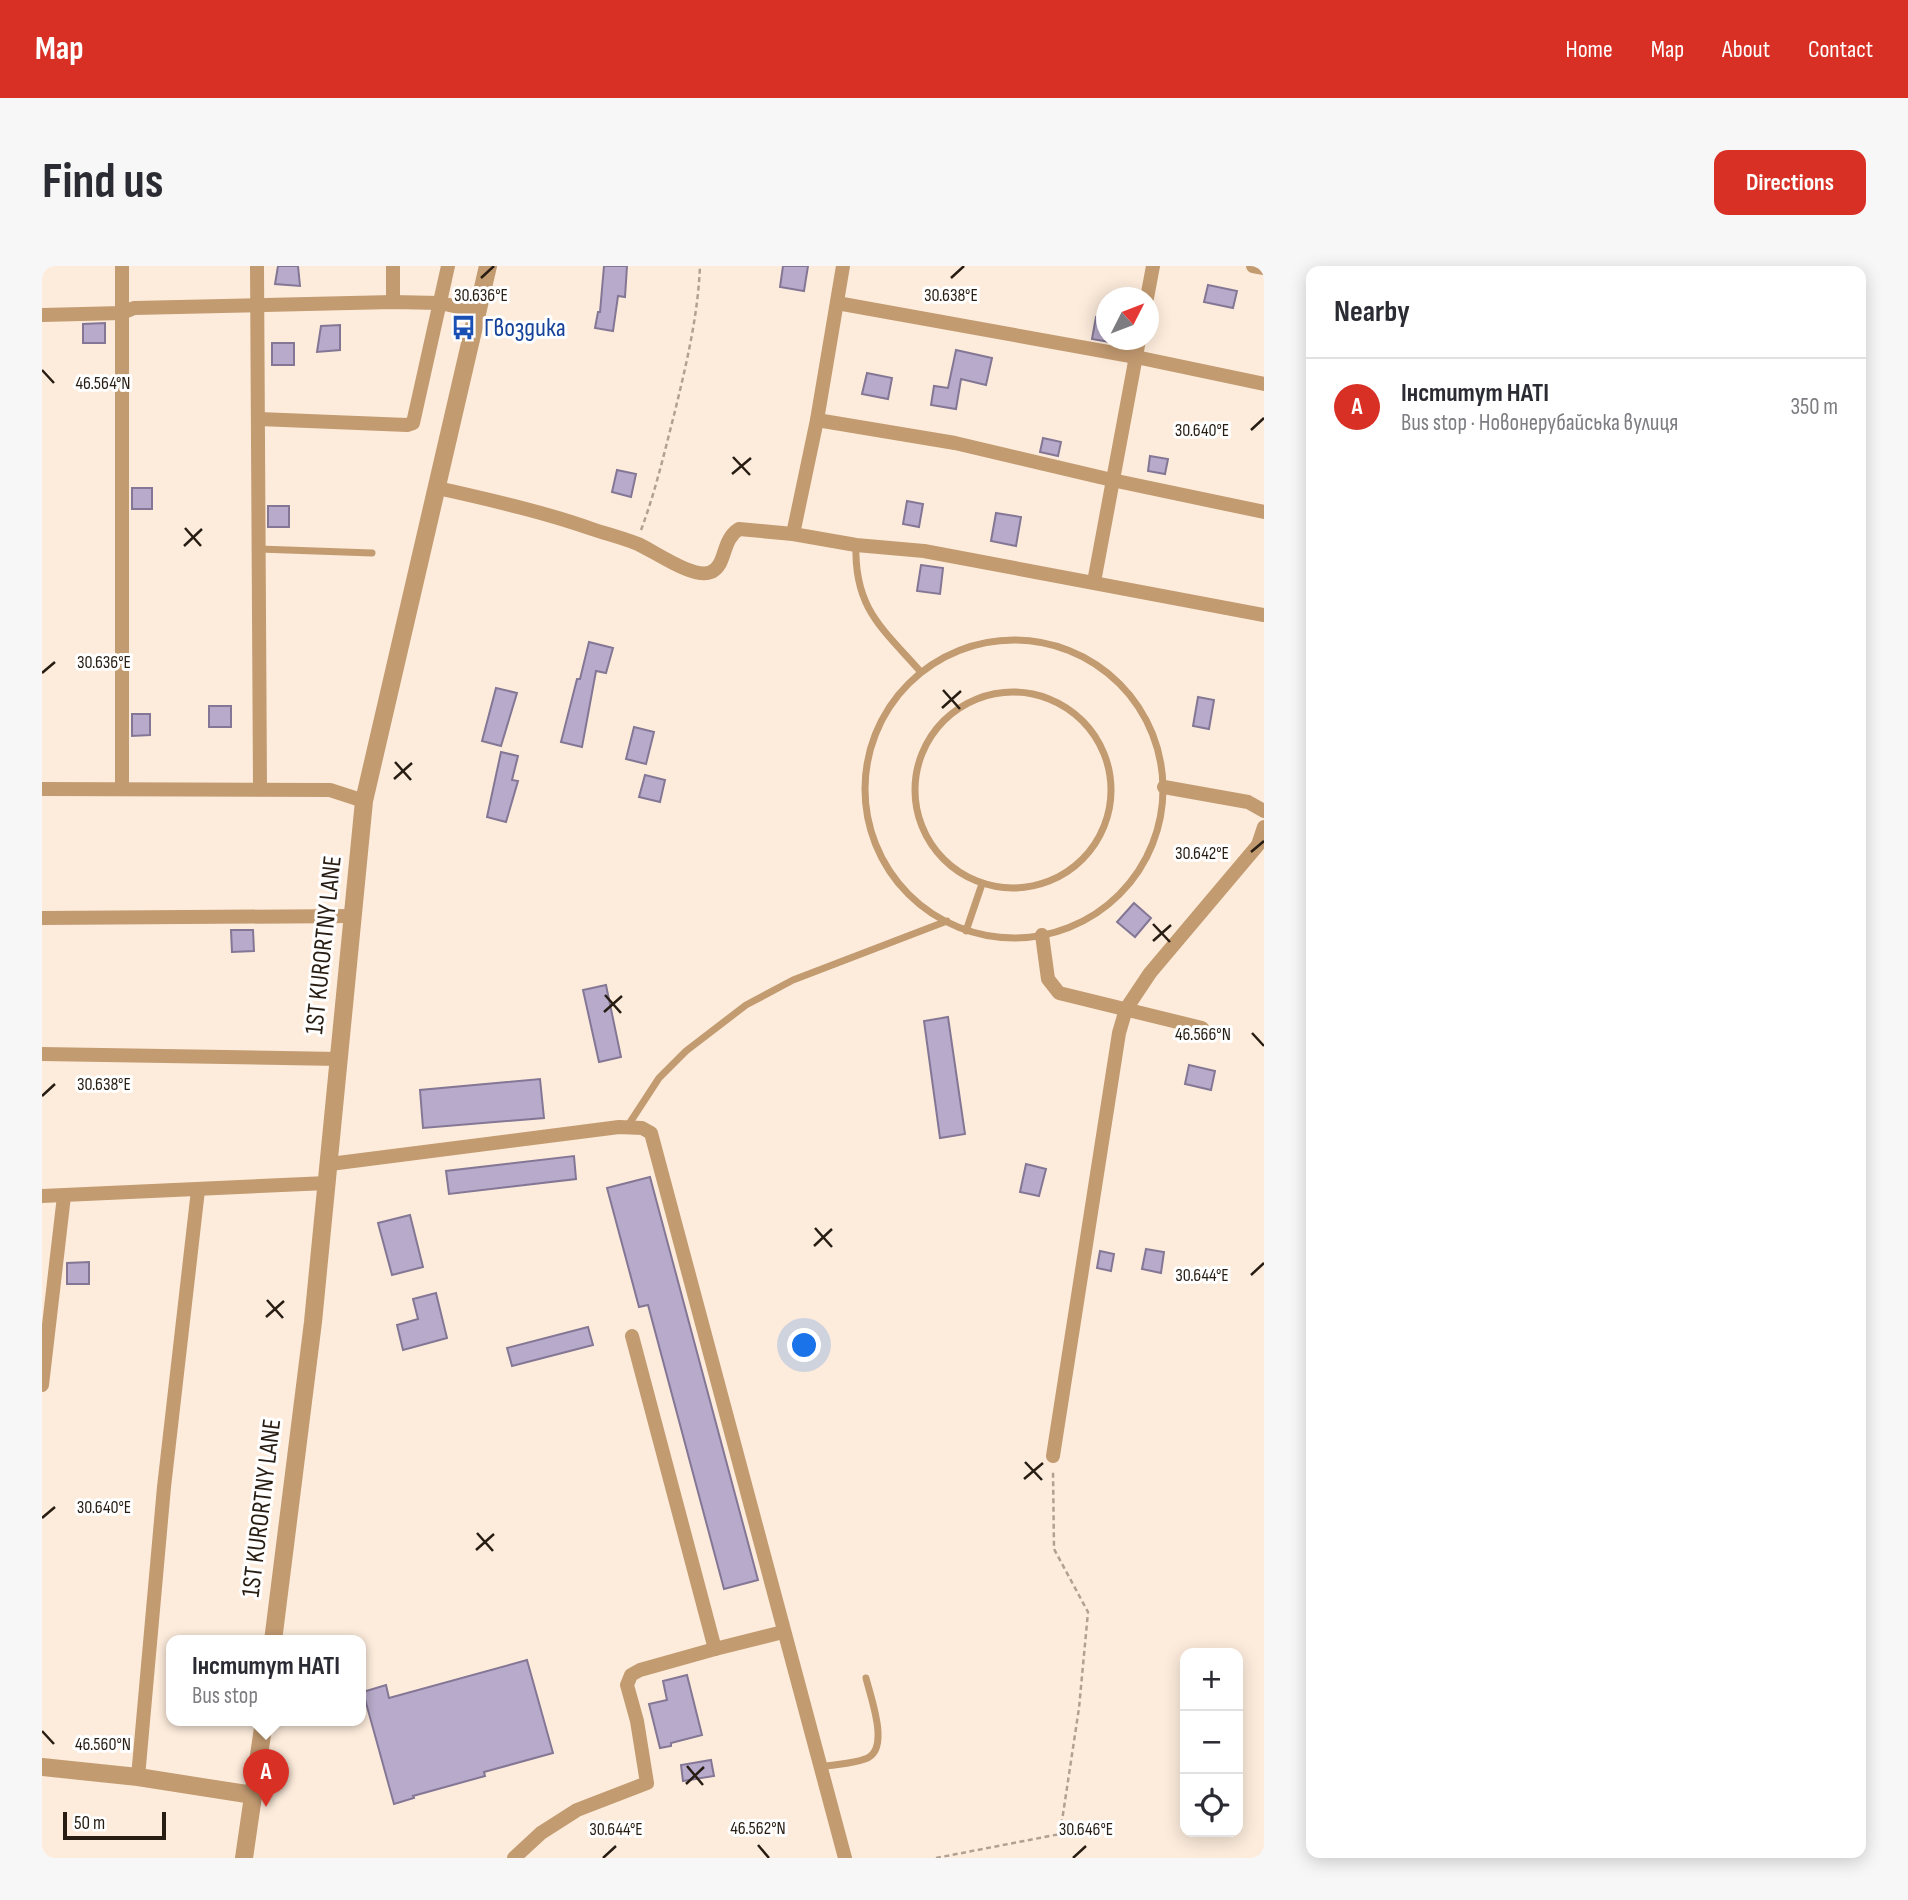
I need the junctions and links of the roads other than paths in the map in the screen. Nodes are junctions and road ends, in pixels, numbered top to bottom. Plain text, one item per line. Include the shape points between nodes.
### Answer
1 (122, 266) edge
2 (257, 266) edge
3 (393, 266) edge
4 (448, 266) edge
5 (488, 266) edge
6 (844, 266) edge
7 (1153, 266) edge
8 (1253, 266) edge
9 (1264, 268) edge
10 (1149, 287) edge
11 (393, 302) junction
12 (440, 303) junction
13 (837, 303) junction
14 (258, 304) junction
15 (477, 311) junction
16 (122, 313) junction
17 (42, 315) edge
18 (1137, 350) edge
19 (1136, 357) junction
20 (1264, 384) edge
21 (259, 419) junction
22 (817, 419) junction
23 (1112, 480) junction
24 (438, 488) junction
25 (1264, 512) edge
26 (793, 534) junction
27 (856, 545) junction
28 (259, 549) junction
29 (372, 553) dead end
30 (1094, 582) junction
31 (1264, 615) edge
32 (920, 671) junction
33 (1164, 787) junction
34 (122, 788) junction
35 (42, 789) edge
36 (260, 789) junction
37 (364, 801) junction
38 (1264, 811) edge
39 (1264, 827) edge
40 (982, 884) junction
41 (353, 916) junction
42 (42, 918) edge
43 (947, 921) junction
44 (966, 931) junction
45 (1042, 934) junction
46 (1126, 1009) junction
47 (1202, 1028) dead end
48 (42, 1055) edge
49 (339, 1059) junction
50 (626, 1127) junction
51 (330, 1164) junction
52 (327, 1183) junction
53 (198, 1190) junction
54 (42, 1196) edge
55 (64, 1196) junction
56 (632, 1336) dead end
57 (42, 1385) edge
58 (1053, 1456) road end
59 (783, 1632) junction
60 (274, 1635) edge
61 (715, 1649) junction
62 (866, 1678) dead end
63 (263, 1726) edge
64 (42, 1767) edge
65 (821, 1767) junction
66 (138, 1777) junction
67 (253, 1795) junction
68 (244, 1858) edge
69 (514, 1858) edge
70 (845, 1858) edge

1 - 16 street
2 - 14 street
3 - 11 street
4 - 12 street
5 - 15 street, 1ST KURORTNY LANE
6 - 13 street
7 - 10 street
8 - 9 street
11 - 12 street
11 - 14 street
12 - 15 street
12 - 21 street via 413,423
13 - 19 street
13 - 22 street
14 - 16 street via 134,308
14 - 21 street
15 - 24 street, 1ST KURORTNY LANE
16 - 17 street
16 - 34 street
18 - 19 street
19 - 20 street
19 - 23 street
21 - 28 street
22 - 23 street via 955,443
22 - 26 street
23 - 25 street
23 - 30 street
24 - 26 street via 540,511 636,543 694,573 716,568 727,541 739,529
24 - 37 street, 1ST KURORTNY LANE
26 - 27 street
27 - 30 street via 924,551
27 - 32 lane via 864,603
28 - 29 lane
28 - 36 street
30 - 31 street
32 - 33 lane via 961,648 1008,639 1056,645 1099,665 1139,708 1156,740
32 - 43 lane via 884,715 870,746 864,792 872,837 893,877 926,910
33 - 38 street via 1248,802
33 - 45 lane via 1157,834 1136,877 1103,910 1060,932
34 - 35 street
34 - 36 street
36 - 37 street via 330,790
37 - 41 street, 1ST KURORTNY LANE
39 - 46 street via 1258,845 1150,973
40 - 40 lane via 1014,889 1046,883 1075,867 1096,843 1108,813 1111,780 1102,749 1084,722 1058,703 1027,693 995,693 964,704 939,725 922,752 914,784 918,816 931,846 954,869
40 - 44 lane
41 - 42 street
41 - 49 street, 1ST KURORTNY LANE
43 - 44 lane
43 - 50 lane via 793,980 747,1005 659,1077
44 - 45 lane via 1013,939
45 - 46 street via 1048,979 1059,993
46 - 47 street
46 - 58 street
48 - 49 street
49 - 51 street, 1ST KURORTNY LANE
50 - 51 street
50 - 59 street via 651,1133
51 - 52 street, 1ST KURORTNY LANE
52 - 53 street
52 - 60 street, 1ST KURORTNY LANE
53 - 55 street
53 - 66 street via 164,1488
54 - 55 street
55 - 57 street
56 - 61 street
59 - 61 street
59 - 65 street
61 - 69 street via 631,1675 627,1685 647,1783 577,1810 541,1833
62 - 65 lane via 880,1741 877,1752 867,1759
63 - 67 street
64 - 66 street
65 - 70 street
66 - 67 street
67 - 68 street

